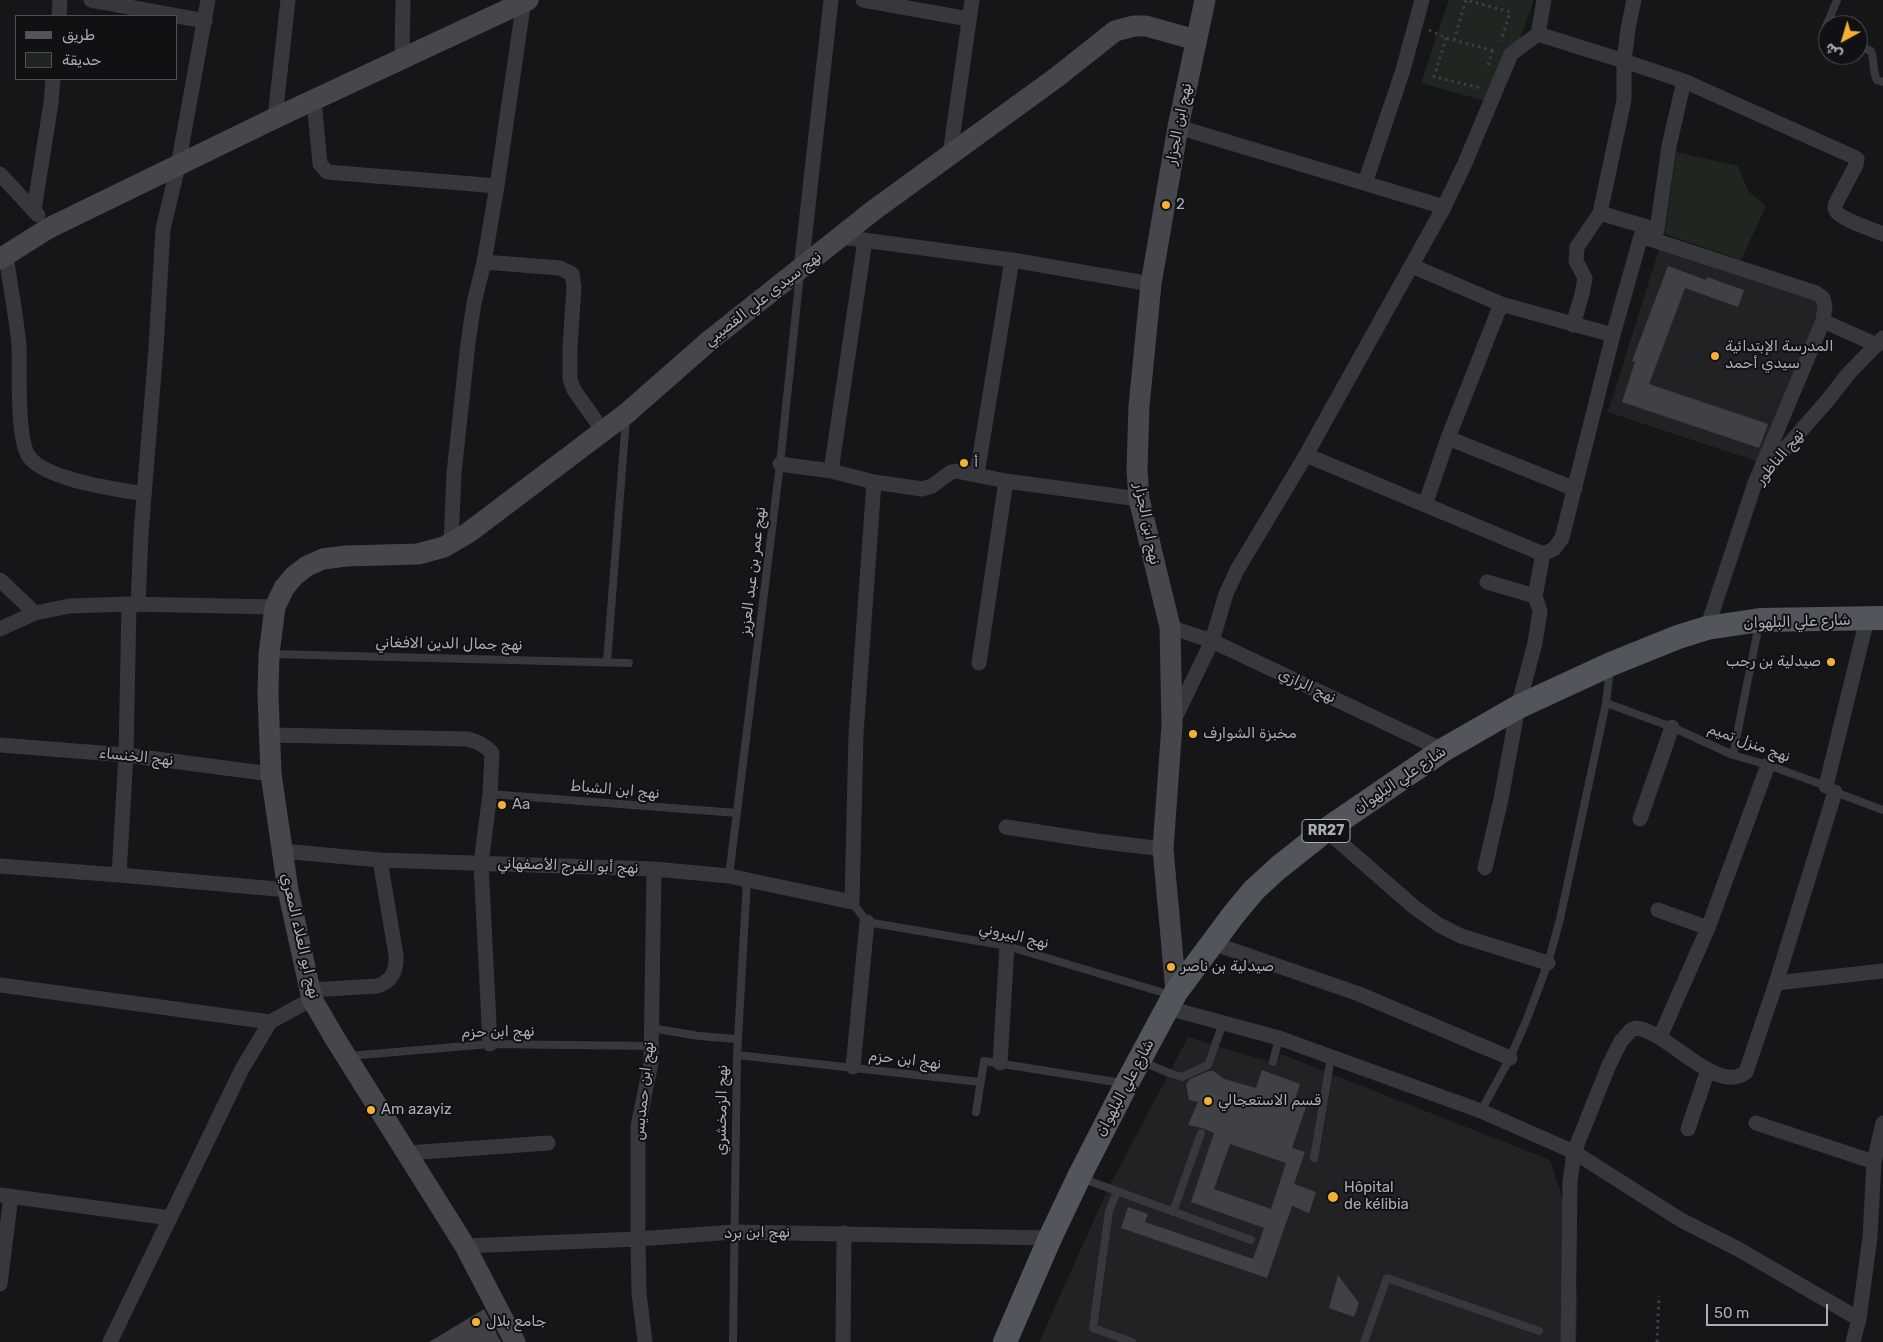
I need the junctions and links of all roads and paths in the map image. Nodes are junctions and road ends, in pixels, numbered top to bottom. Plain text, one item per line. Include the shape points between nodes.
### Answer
1 (60, 0) edge
2 (91, 0) edge
3 (208, 0) edge
4 (288, 0) edge
5 (404, 0) edge
6 (831, 0) edge
7 (863, 0) edge
8 (972, 0) edge
9 (1205, 0) edge
10 (1422, 0) edge
11 (1544, 0) edge
12 (1634, 0) edge
13 (1837, 0) edge
14 (525, 1) edge
15 (887, 2) edge
16 (59, 15) edge
17 (172, 15) edge
18 (1831, 15) edge
19 (178, 16) edge
20 (969, 19) junction
21 (205, 21) junction
22 (1415, 24) junction
23 (1538, 34) junction
24 (1446, 38) junction
25 (1196, 40) junction
26 (1454, 40) junction
27 (1868, 49) edge
28 (1492, 50) junction
29 (1504, 53) junction
30 (402, 58) junction
31 (1624, 61) junction
32 (1485, 73) dead end
33 (54, 80) edge
34 (1483, 81) dead end
35 (1684, 81) junction
36 (1883, 82) edge
37 (314, 100) junction
38 (275, 118) junction
39 (1178, 127) junction
40 (950, 154) junction
41 (178, 166) junction
42 (0, 174) edge
43 (1365, 183) junction
44 (497, 186) junction
45 (1444, 207) junction
46 (34, 210) junction
47 (1600, 213) junction
48 (49, 228) junction
49 (1657, 230) junction
50 (1883, 234) edge
51 (1641, 236) junction
52 (841, 237) junction
53 (866, 240) junction
54 (3, 256) edge
55 (1012, 260) junction
56 (484, 262) junction
57 (1412, 266) junction
58 (801, 269) junction
59 (1150, 284) junction
60 (1501, 304) junction
61 (1823, 322) junction
62 (1573, 325) junction
63 (1613, 335) junction
64 (1880, 342) edge
65 (627, 413) junction
66 (603, 431) junction
67 (1448, 438) junction
68 (1306, 455) junction
69 (780, 464) junction
70 (831, 472) junction
71 (977, 474) junction
72 (1006, 481) junction
73 (874, 482) junction
74 (1755, 483) junction
75 (1575, 489) junction
76 (144, 494) junction
77 (1139, 499) junction
78 (1425, 505) junction
79 (451, 544) junction
80 (1543, 554) junction
81 (323, 559) joint
82 (0, 580) edge
83 (1488, 582) dead end
84 (1535, 596) junction
85 (134, 604) junction
86 (275, 607) junction
87 (35, 613) junction
88 (1875, 619) edge
89 (1760, 620) junction
90 (1170, 627) junction
91 (1707, 628) junction
92 (0, 629) edge
93 (1212, 641) junction
94 (269, 654) junction
95 (607, 661) junction
96 (979, 662) dead end
97 (629, 663) dead end
98 (1611, 664) junction
99 (1606, 703) junction
100 (1518, 707) junction
101 (1172, 725) junction
102 (1672, 727) junction
103 (270, 735) junction
104 (0, 745) edge
105 (1443, 750) junction
106 (1733, 754) junction
107 (126, 755) junction
108 (1768, 765) junction
109 (271, 774) junction
110 (1831, 789) junction
111 (490, 794) junction
112 (1883, 810) edge
113 (737, 814) junction
114 (1640, 819) dead end
115 (1006, 827) dead end
116 (1326, 830) junction
117 (1163, 849) junction
118 (282, 851) junction
119 (380, 860) junction
120 (481, 863) junction
121 (0, 866) edge
122 (1485, 868) dead end
123 (654, 869) junction
124 (119, 875) junction
125 (729, 876) junction
126 (747, 880) junction
127 (288, 890) junction
128 (852, 902) junction
129 (1658, 910) dead end
130 (867, 922) junction
131 (1708, 928) junction
132 (1212, 943) junction
133 (1007, 946) junction
134 (1548, 963) junction
135 (1883, 971) edge
136 (1776, 983) junction
137 (0, 985) edge
138 (311, 994) junction
139 (1173, 999) junction
140 (270, 1022) junction
141 (1223, 1023) junction
142 (651, 1028) junction
143 (1660, 1037) junction
144 (1280, 1038) junction
145 (737, 1039) junction
146 (490, 1044) junction
147 (650, 1046) junction
148 (737, 1055) junction
149 (346, 1056) junction
150 (1331, 1057) junction
151 (1510, 1058) junction
152 (1139, 1061) junction
153 (1000, 1062) junction
154 (1273, 1062) dead end
155 (853, 1067) junction
156 (1708, 1070) junction
157 (980, 1082) junction
158 (1127, 1083) junction
159 (1481, 1111) junction
160 (976, 1112) dead end
161 (1756, 1123) dead end
162 (1883, 1123) edge
163 (1688, 1129) dead end
164 (1201, 1134) dead end
165 (548, 1142) dead end
166 (1574, 1152) junction
167 (407, 1153) junction
168 (1314, 1158) dead end
169 (1874, 1162) junction
170 (1079, 1177) junction
171 (1117, 1192) junction
172 (5, 1196) edge
173 (1173, 1212) junction
174 (170, 1218) junction
175 (734, 1232) junction
176 (844, 1233) junction
177 (1050, 1238) junction
178 (638, 1239) junction
179 (1250, 1240) dead end
180 (465, 1246) junction
181 (0, 1284) edge
182 (1659, 1296) dead end
183 (1859, 1319) junction
184 (1539, 1331) dead end
185 (110, 1342) edge
186 (515, 1342) edge
187 (645, 1342) edge
188 (733, 1342) edge
189 (842, 1342) edge
190 (1005, 1342) edge
191 (1132, 1342) edge
192 (1364, 1342) edge
193 (1568, 1342) edge
194 (1657, 1342) edge
195 (1854, 1342) edge

1 - 16 street
2 - 17 street
3 - 21 street
4 - 38 street
5 - 30 street
6 - 58 street
7 - 15 street
8 - 20 street
9 - 25 street, نهج ابن الجزار
10 - 22 street
11 - 23 street
12 - 31 street
13 - 18 lane
14 - 30 street
14 - 44 street
15 - 20 street
19 - 21 street
20 - 40 street
21 - 41 street
22 - 24 path
22 - 43 street
23 - 29 street
23 - 31 street
24 - 26 path
24 - 34 path via 1434,77 1481,89
25 - 39 street, نهج ابن الجزار
25 - 40 street, نهج سيدي علي القصيبي via 1146,26 1115,31
26 - 28 path
26 - 29 path via 1466,0 1510,12
27 - 36 lane via 1875,59 1874,75
28 - 29 path
28 - 32 path
29 - 45 street via 1465,163
30 - 37 street
31 - 35 street
31 - 47 street via 1624,100
33 - 46 street
35 - 49 street via 1669,146
35 - 50 street via 1857,159 1834,208 1836,213
37 - 38 street
37 - 44 street via 320,164 328,172
38 - 41 street
39 - 43 street
39 - 59 street, نهج ابن الجزار
40 - 52 street, نهج سيدي علي القصيبي
41 - 48 street
41 - 76 street via 163,230
42 - 46 street
43 - 45 street
44 - 56 street
45 - 57 street
46 - 48 street
47 - 49 street
47 - 62 street via 1577,247 1576,261 1584,278
48 - 54 street
49 - 51 street
51 - 61 street via 1816,293 1824,301
51 - 63 street
52 - 53 street
52 - 58 street, نهج سيدي علي القصيبي
53 - 55 street
53 - 70 street
54 - 76 street via 18,344 21,431 29,457 43,468 66,477
55 - 59 street
55 - 71 street
56 - 66 street via 560,268 572,274 570,379 574,390
56 - 79 street via 474,303 463,380
57 - 60 street
57 - 68 street
58 - 65 street, نهج سيدي علي القصيبي via 709,341
58 - 69 lane, نهج عمر بن عبد العزيز
59 - 77 street, نهج ابن الجزار via 1138,406
60 - 62 street
60 - 67 street
61 - 64 street
61 - 74 street
62 - 63 street
63 - 75 street
64 - 74 street, نهج الناظور via 1849,373
65 - 66 street, نهج سيدي علي القصيبي
65 - 95 lane
66 - 79 street, نهج سيدي علي القصيبي
67 - 75 street
67 - 78 street
68 - 78 street
68 - 93 street via 1237,570
69 - 70 street
69 - 113 lane, نهج عمر بن عبد العزيز
70 - 73 street
71 - 72 street
71 - 73 street via 950,472 932,486 922,489
72 - 77 street
72 - 96 street
73 - 128 street via 856,734
74 - 91 street, نهج الناظور
75 - 80 street via 1561,541
76 - 85 street
77 - 90 street, نهج ابن الجزار
78 - 80 street
79 - 81 street, نهج سيدي علي القصيبي via 418,554
80 - 84 street
81 - 86 street, نهج ابو العلاء المعري via 306,566 294,576
82 - 87 street
83 - 84 street
84 - 100 street via 1540,611 1537,633
85 - 86 street
85 - 87 street via 69,606
85 - 107 street
86 - 94 street, نهج ابو العلاء المعري
87 - 92 street
88 - 89 main road, شارع علي البلهوان / RR27
88 - 110 street
89 - 91 main road, شارع علي البلهوان / RR27
89 - 106 lane
90 - 93 street, نهج الرازي
90 - 101 street, نهج ابن الجزار
91 - 98 main road, شارع علي البلهوان / RR27
93 - 101 street
93 - 105 street, نهج الرازي
94 - 95 lane, نهج جمال الدين الافغاني
94 - 103 street, نهج ابو العلاء المعري
95 - 97 lane, نهج جمال الدين الافغاني
98 - 99 lane
98 - 100 main road, شارع علي البلهوان / RR27
99 - 102 lane, نهج منزل تميم
99 - 134 lane
100 - 105 main road, شارع علي البلهوان / RR27
100 - 122 street
101 - 117 street, نهج ابن الجزار
102 - 106 lane, نهج منزل تميم
102 - 114 street
103 - 109 street, نهج ابو العلاء المعري
103 - 111 street via 468,739 479,742 492,753
104 - 107 street, نهج الخنساء
105 - 116 main road, شارع علي البلهوان / RR27
106 - 108 lane, نهج منزل تميم
107 - 109 street, نهج الخنساء
107 - 124 street
108 - 110 lane, نهج منزل تميم
108 - 131 street
109 - 118 street, نهج ابو العلاء المعري
110 - 112 lane, نهج منزل تميم
110 - 136 street
111 - 113 lane, نهج ابن الشباط
111 - 120 street
113 - 125 lane, نهج عمر بن عبد العزيز
115 - 117 street
116 - 132 main road, شارع علي البلهوان / RR27 via 1254,890
116 - 134 street via 1439,925 1461,936
117 - 139 street, نهج ابن الجزار
118 - 119 street, نهج أبو الفرج الأصفهاني
118 - 127 street, نهج ابو العلاء المعري
119 - 120 street, نهج أبو الفرج الأصفهاني
119 - 138 street via 396,967 387,982 377,986
120 - 123 street, نهج أبو الفرج الأصفهاني
120 - 146 street
121 - 124 street
123 - 125 street, نهج أبو الفرج الأصفهاني
123 - 142 street, نهج ابن حمديس
124 - 127 street
125 - 126 street, نهج أبو الفرج الأصفهاني
126 - 128 street, نهج أبو الفرج الأصفهاني
126 - 145 lane, نهج الزمخشري
127 - 138 street, نهج ابو العلاء المعري
128 - 130 lane
129 - 131 street
130 - 133 lane, نهج البيروني
130 - 155 street
131 - 143 street
132 - 139 main road, شارع علي البلهوان / RR27
132 - 151 street via 1359,994
133 - 139 lane, نهج البيروني
133 - 153 street
134 - 151 lane
135 - 136 street
136 - 156 street via 1746,1072 1732,1078
137 - 140 street
138 - 140 street
138 - 149 street, نهج ابو العلاء المعري
139 - 141 street
139 - 152 main road, شارع علي البلهوان / RR27
140 - 174 street via 242,1069
141 - 144 street
141 - 152 lane via 1208,1065 1182,1077
142 - 145 lane
142 - 147 street, نهج ابن حمديس
143 - 156 street
143 - 166 street via 1636,1028 1621,1041
144 - 150 street
144 - 154 lane
145 - 148 lane, نهج الزمخشري
146 - 147 lane, نهج ابن حزم
146 - 149 lane, نهج ابن حزم
147 - 178 street, نهج ابن حمديس via 651,1063 638,1126
148 - 155 lane, نهج ابن حزم
148 - 175 lane, نهج الزمخشري
149 - 167 street, نهج ابو العلاء المعري
150 - 159 street
150 - 168 lane
151 - 159 lane
152 - 158 main road, شارع علي البلهوان / RR27
153 - 157 lane via 984,1060
153 - 158 lane
155 - 157 lane, نهج ابن حزم
156 - 163 street
157 - 160 lane
158 - 170 main road, شارع علي البلهوان / RR27
159 - 166 street
161 - 169 street
162 - 169 street
164 - 173 lane
165 - 167 street
166 - 183 street via 1681,1220
166 - 193 street via 1570,1182
167 - 180 street, نهج ابو العلاء المعري
169 - 183 street via 1870,1237
170 - 171 lane
170 - 177 main road, شارع علي البلهوان / RR27
171 - 173 lane
171 - 191 lane via 1108,1210 1093,1328
172 - 174 street
172 - 181 street
173 - 179 lane
174 - 185 street
175 - 176 street, نهج ابن برد
175 - 178 street, نهج ابن برد
175 - 188 lane, نهج الزمخشري
176 - 177 street, نهج ابن برد
176 - 189 street
177 - 190 main road, شارع علي البلهوان / RR27
178 - 180 street, نهج ابن برد
178 - 187 street, نهج ابن حمديس via 639,1293
180 - 186 street, نهج ابو العلاء المعري
182 - 194 path
183 - 195 street
184 - 192 lane via 1387,1278

